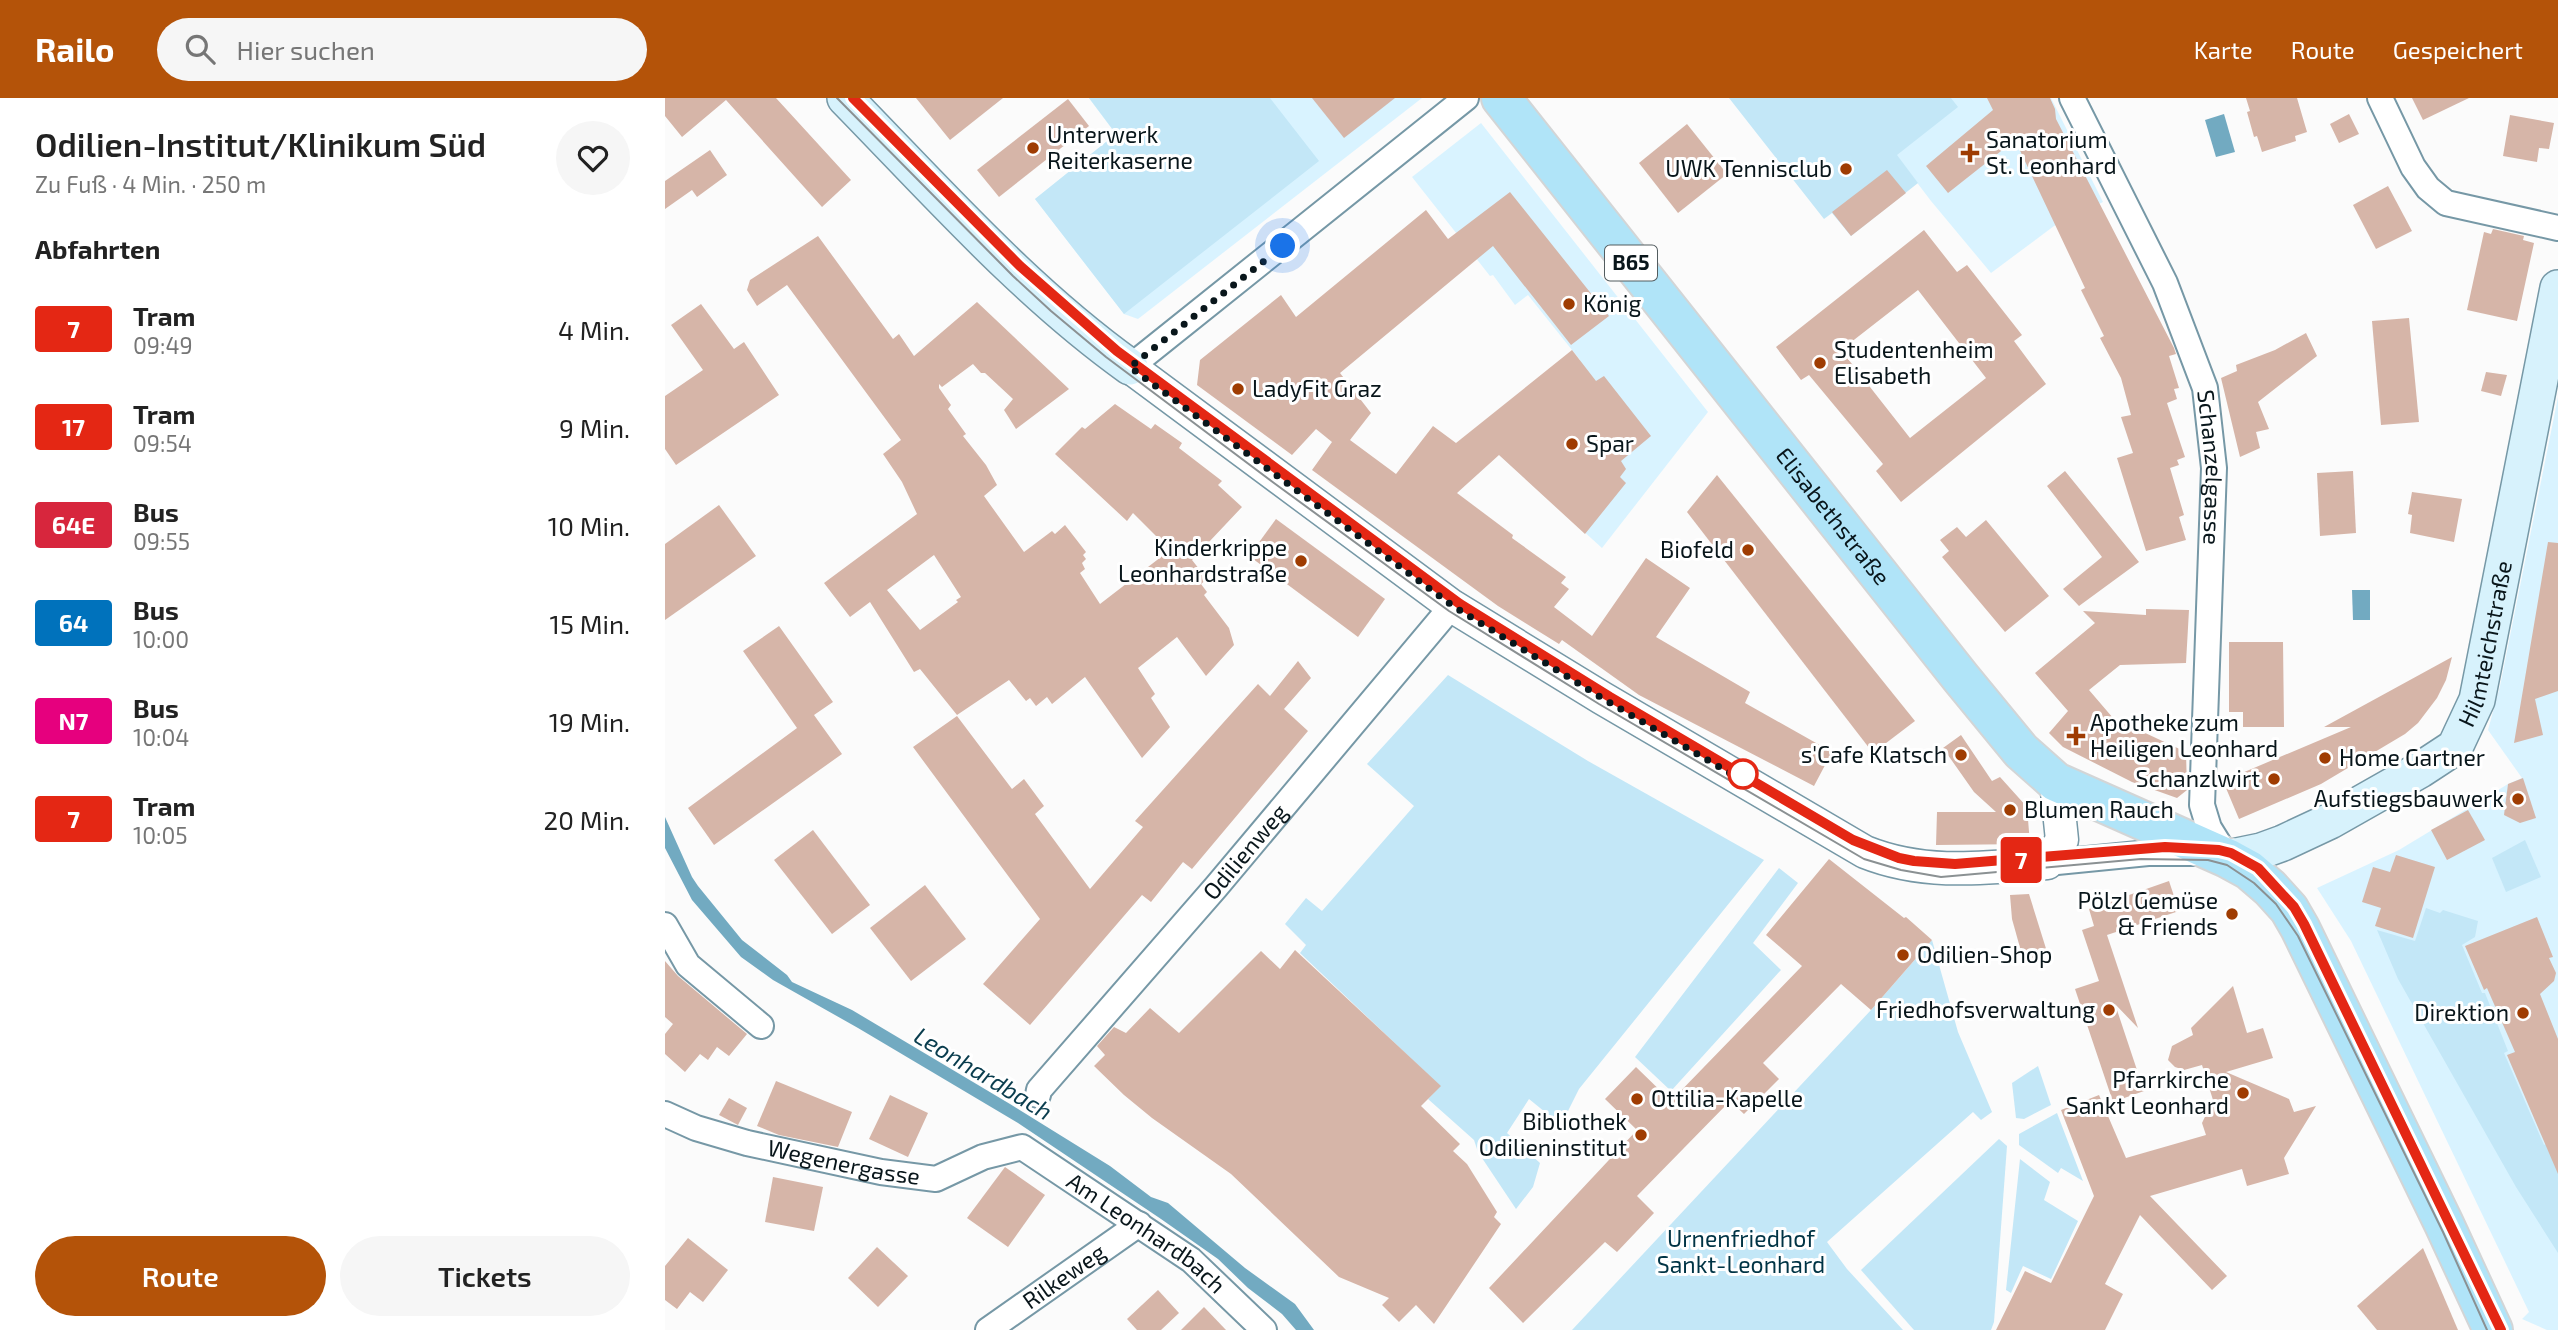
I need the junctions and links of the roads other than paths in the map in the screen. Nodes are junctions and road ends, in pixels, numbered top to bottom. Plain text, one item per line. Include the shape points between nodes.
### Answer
1 (845, 98) edge
2 (1466, 98) edge
3 (1501, 98) edge
4 (2072, 98) edge
5 (2380, 98) edge
6 (2558, 228) edge
7 (2558, 288) edge
8 (1130, 367) junction
9 (1453, 606) junction
10 (2056, 782) junction
11 (2227, 858) junction
12 (2047, 863) junction
13 (665, 925) edge
14 (761, 1026) dead end
15 (1038, 1095) dead end
16 (665, 1114) edge
17 (1022, 1147) joint
18 (1139, 1224) junction
19 (988, 1330) edge
20 (1263, 1330) edge
21 (2493, 1330) edge

1 - 8 main road via 1017,271
2 - 8 street
3 - 10 main road, Elisabethstraße / B65 via 1961,678 2021,751
4 - 11 street, Schanzelgasse via 2165,283 2205,388 2214,468 2202,805
5 - 6 street via 2413,167 2446,203
7 - 11 main road, Hilmteichstraße via 2477,700 2455,747 2329,821 2261,851
8 - 9 street
9 - 12 street via 1865,852 1928,868
9 - 15 street, Odilienweg
10 - 11 main road, Elisabethstraße / B65
10 - 12 street via 2062,840
11 - 12 street via 2180,851
11 - 21 main road, B65 via 2270,888 2300,928
13 - 14 street via 688,965
16 - 17 street, Wegenergasse via 747,1143 936,1179 983,1157
17 - 18 street, Am Leonhardbach
18 - 19 street, Rilkeweg
18 - 20 street, Am Leonhardbach via 1191,1260

